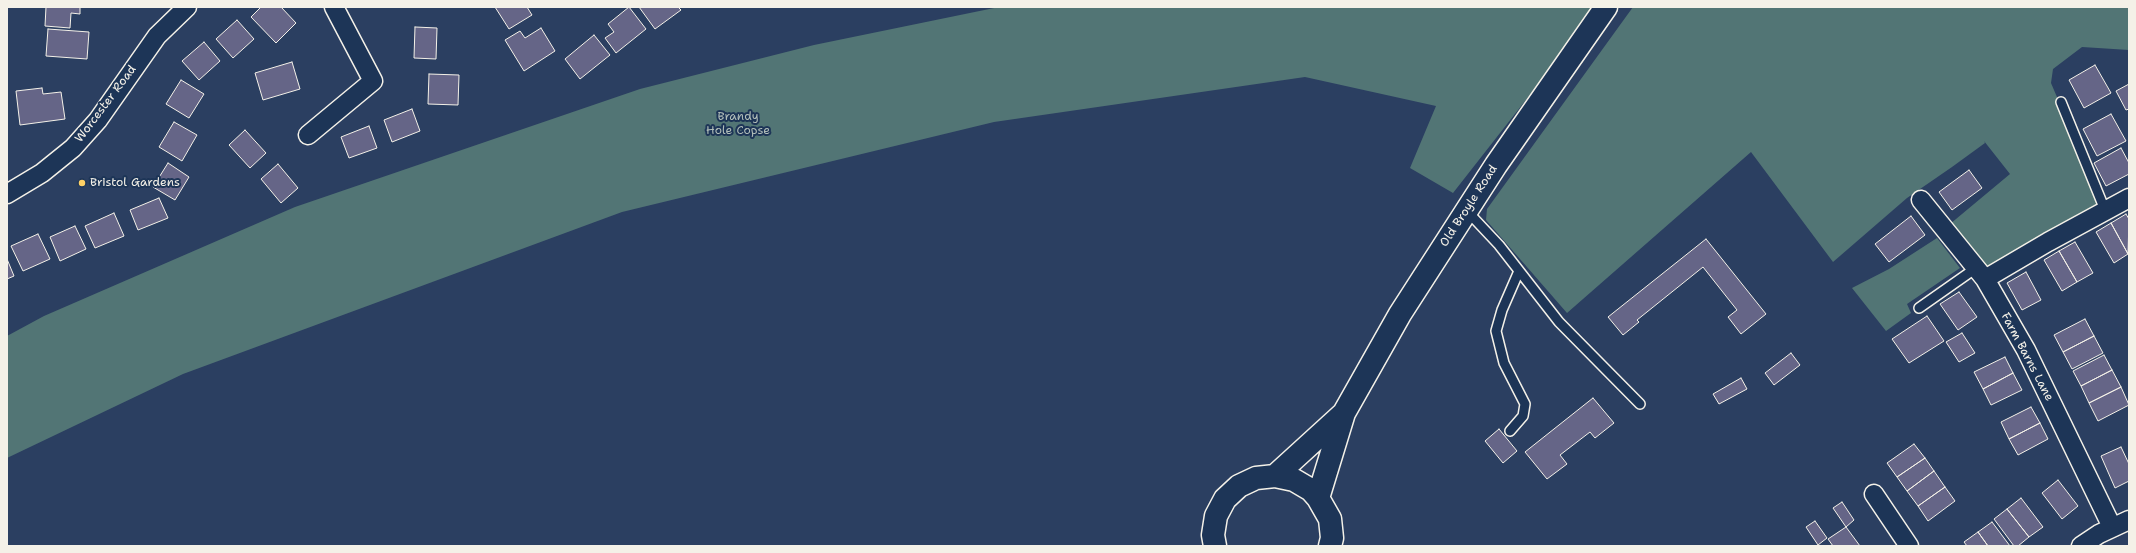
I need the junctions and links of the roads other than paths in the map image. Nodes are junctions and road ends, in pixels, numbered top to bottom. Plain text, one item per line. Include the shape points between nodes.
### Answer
1 (334, 7) edge
2 (1606, 7) edge
3 (176, 10) edge
4 (2061, 102) dead end
5 (308, 135) dead end
6 (7, 194) edge
7 (2129, 198) edge
8 (1920, 200) dead end
9 (1466, 210) junction
10 (2105, 210) junction
11 (1520, 271) junction
12 (1980, 274) junction
13 (1919, 308) dead end
14 (1640, 404) dead end
15 (1344, 413) junction
16 (1510, 432) dead end
17 (1275, 476) junction
18 (1874, 494) dead end
19 (1318, 498) junction
20 (2124, 523) edge
21 (1333, 543) edge
22 (1215, 546) edge
23 (1909, 546) edge
24 (2081, 546) edge

1 - 5 street via 373,81
2 - 9 main road, Old Broyle Road
3 - 6 street, Worcester Road via 98,120 73,148 42,173
4 - 10 lane
7 - 10 street
8 - 12 street, Farm Barns Lane
9 - 11 lane
9 - 15 main road, Old Broyle Road via 1400,314
10 - 12 street via 2048,242
11 - 14 lane via 1559,322
11 - 16 lane via 1502,310 1496,331 1504,363 1524,404 1523,416
12 - 13 lane
12 - 20 street, Farm Barns Lane
15 - 17 main road, Old Broyle Road
15 - 19 main road, Old Broyle Road
17 - 19 main road via 1294,480 1311,490
17 - 22 main road via 1256,478 1239,486 1225,499 1216,516 1213,535
18 - 23 street
19 - 21 main road via 1330,519
20 - 24 street

